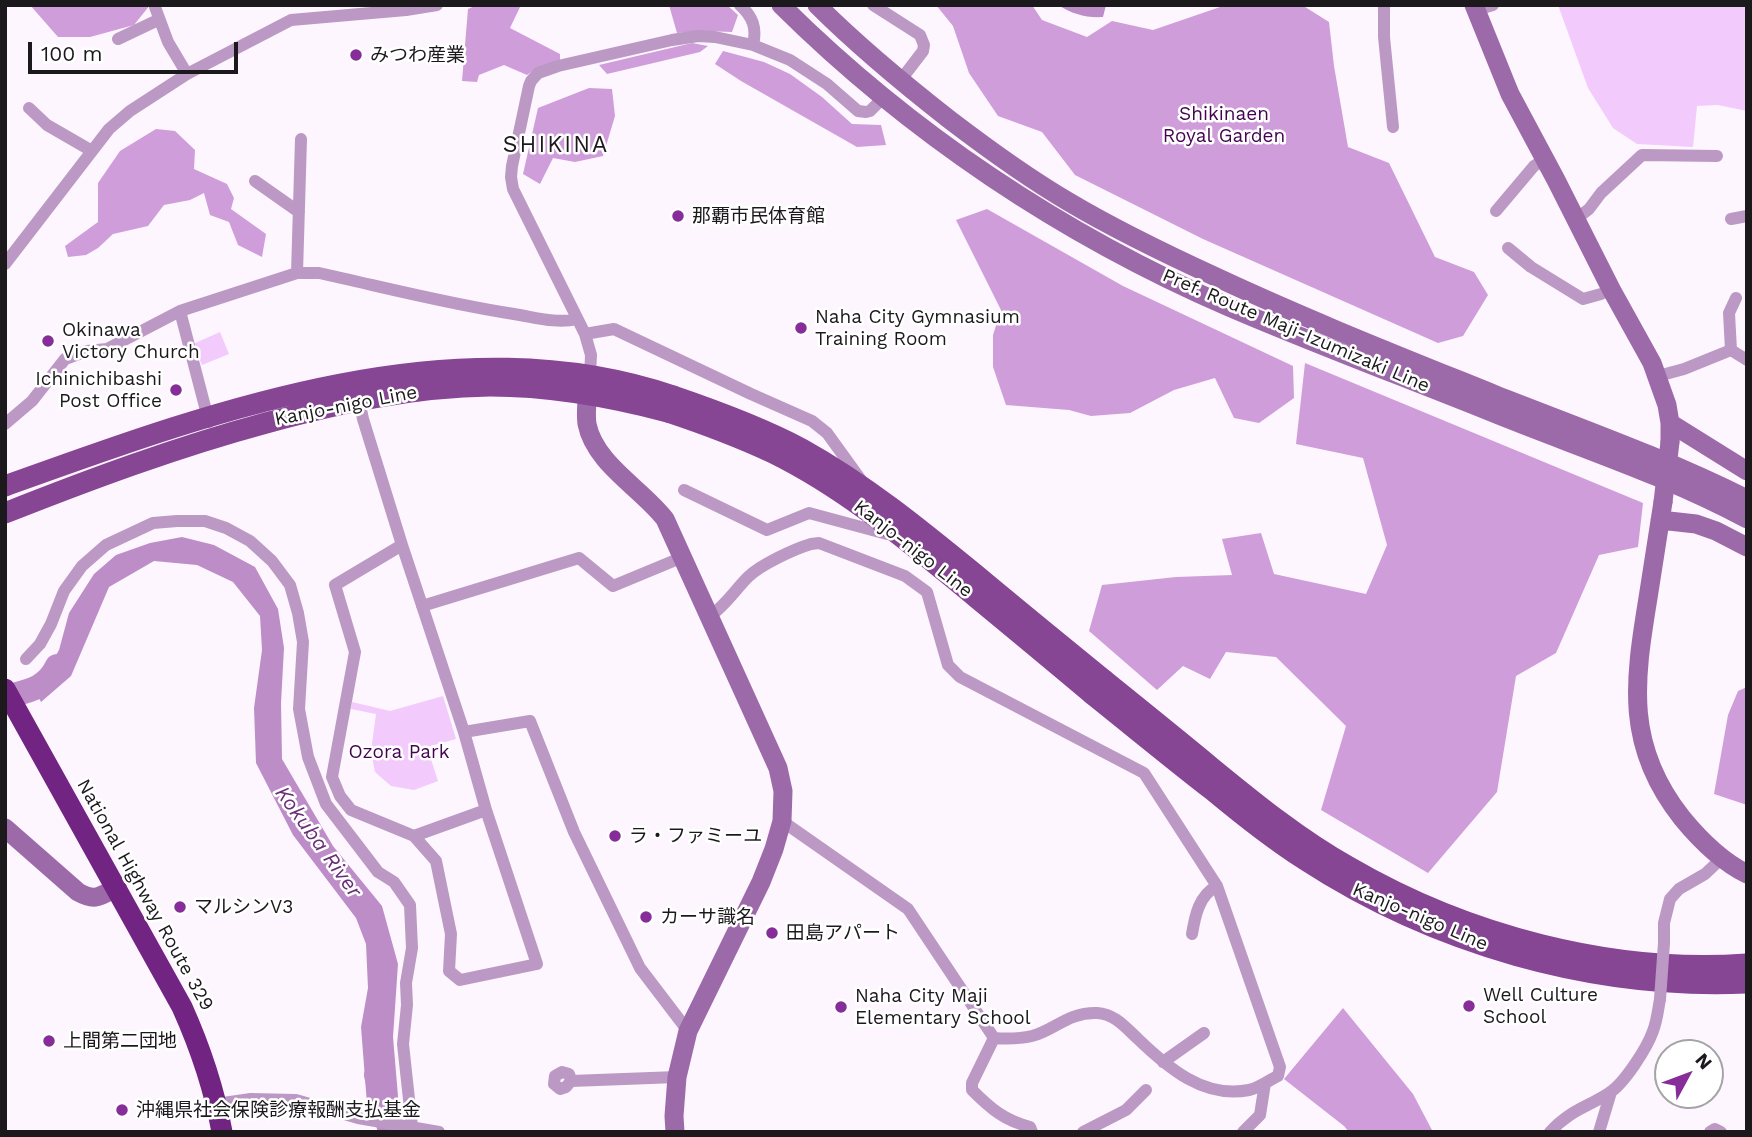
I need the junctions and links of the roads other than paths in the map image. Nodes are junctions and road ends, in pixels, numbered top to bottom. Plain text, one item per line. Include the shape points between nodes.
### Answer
1 (437, 5) edge
2 (740, 5) edge
3 (781, 5) edge
4 (817, 5) edge
5 (873, 5) edge
6 (1384, 5) edge
7 (155, 7) edge
8 (1481, 7) edge
9 (158, 20) junction
10 (118, 39) dead end
11 (753, 45) junction
12 (187, 74) junction
13 (900, 81) junction
14 (883, 98) junction
15 (29, 108) dead end
16 (1393, 127) dead end
17 (301, 139) dead end
18 (92, 151) junction
19 (1717, 156) dead end
20 (1545, 159) junction
21 (255, 181) dead end
22 (1496, 211) dead end
23 (299, 212) junction
24 (1747, 216) edge
25 (1576, 219) junction
26 (1731, 219) dead end
27 (1508, 248) dead end
28 (7, 258) edge
29 (297, 273) junction
30 (1611, 289) junction
31 (1736, 298) dead end
32 (180, 311) junction
33 (577, 319) junction
34 (585, 334) junction
35 (1731, 350) junction
36 (1747, 360) edge
37 (1658, 376) junction
38 (589, 386) junction
39 (359, 400) junction
40 (5, 424) edge
41 (210, 427) junction
42 (1670, 433) junction
43 (1747, 471) edge
44 (5, 486) edge
45 (684, 490) dead end
46 (1747, 499) edge
47 (1662, 511) junction
48 (5, 513) edge
49 (1747, 519) edge
50 (402, 545) junction
51 (1747, 547) edge
52 (683, 556) junction
53 (422, 606) junction
54 (710, 616) junction
55 (26, 659) dead end
56 (1098, 687) junction
57 (5, 689) edge
58 (464, 732) junction
59 (486, 810) junction
60 (782, 821) junction
61 (5, 828) edge
62 (414, 835) junction
63 (1721, 858) junction
64 (1747, 874) edge
65 (1217, 886) junction
66 (117, 887) junction
67 (1192, 934) dead end
68 (1747, 964) edge
69 (1747, 983) edge
70 (688, 1031) junction
71 (1205, 1033) dead end
72 (994, 1038) junction
73 (1163, 1062) junction
74 (677, 1077) junction
75 (570, 1081) dead end
76 (1265, 1083) junction
77 (1146, 1090) dead end
78 (1611, 1092) junction
79 (216, 1104) junction
80 (412, 1127) junction
81 (222, 1132) edge
82 (439, 1132) edge
83 (675, 1132) edge
84 (1032, 1132) edge
85 (1083, 1132) edge
86 (1243, 1132) edge
87 (1550, 1132) edge
88 (1599, 1132) edge
89 (1710, 1132) edge
90 (1721, 1132) edge

1 - 12 street via 291,20
2 - 11 street via 754,25
3 - 14 main road, Pref. Route Maji-Izumizaki Line
4 - 13 main road, Pref. Route Maji-Izumizaki Line
5 - 13 street via 922,40 923,51
6 - 16 street
7 - 9 street
8 - 20 main road via 1510,94
9 - 10 street
9 - 12 street
11 - 14 street via 801,65 862,113
11 - 33 street via 715,37 685,38 558,66 538,73 531,81 512,166 513,189
12 - 18 street via 130,111
13 - 46 main road, Pref. Route Maji-Izumizaki Line via 1068,202 1163,253 1367,343 1654,456
14 - 49 main road, Pref. Route Maji-Izumizaki Line via 971,164 1043,210 1227,306 1672,483
15 - 18 street via 47,125
17 - 23 street
18 - 28 street
19 - 25 street via 1642,155
20 - 22 street
20 - 25 main road
21 - 23 street
23 - 29 street
24 - 26 street
25 - 30 main road
27 - 30 street via 1583,299
29 - 32 street
29 - 33 street via 319,273 554,321
30 - 37 main road
31 - 35 street via 1729,313
32 - 40 street via 107,349 65,359 32,401
32 - 41 street
33 - 34 street
34 - 38 street via 591,355
34 - 45 street via 614,329 813,421 893,521 887,534 809,513 767,530
35 - 36 street
35 - 37 street
37 - 42 main road
38 - 39 main road, Kanjo-nigo Line via 549,390 493,386
38 - 41 main road, Kanjo-nigo Line via 529,370 449,369 359,380 268,401
38 - 52 main road via 587,422 594,444 655,506
38 - 56 main road, Kanjo-nigo Line, bridge via 623,401 671,404 828,485
39 - 41 main road, Kanjo-nigo Line
39 - 50 street
41 - 44 main road, Kanjo-nigo Line via 123,443
41 - 48 main road, Kanjo-nigo Line via 131,465
42 - 43 main road
42 - 47 main road, bridge
47 - 51 main road
47 - 63 main road via 1638,666 1639,724 1650,767 1663,790
50 - 53 street
50 - 62 street via 335,585 355,652 331,777 352,810
52 - 53 street via 612,586 579,558
52 - 54 main road
53 - 58 street
54 - 60 main road via 778,768
54 - 65 street via 758,568 811,544 820,543 905,576 927,592 948,665 960,677 1144,773
55 - 80 street via 40,644 64,591 82,566 106,545 152,523 205,521 250,541 272,561 290,586 298,613 303,642 299,709 308,757 326,804 378,872 394,882 410,905 412,948 403,1044
56 - 68 main road, Kanjo-nigo Line via 1348,867 1431,908 1536,944 1611,958 1688,965
56 - 69 main road, Kanjo-nigo Line via 1269,835 1350,888 1392,909 1541,962 1673,983
57 - 66 highway, National Highway Route 329
58 - 59 street
58 - 70 street via 530,721 574,832 640,968
59 - 62 street
59 - 62 street via 537,964 460,980 449,971 451,934 436,861
60 - 70 main road via 761,882
60 - 72 street via 908,909
61 - 66 main road via 78,892 97,898
63 - 64 main road
63 - 78 street, bridge via 1670,899 1654,1029
65 - 67 street via 1208,890 1196,912
65 - 76 street via 1280,1067 1278,1076
66 - 79 highway, National Highway Route 329 via 182,1007
70 - 74 main road
71 - 73 street
72 - 73 street via 1034,1036 1069,1017 1097,1013 1115,1017
72 - 84 street via 972,1090 1011,1122 1030,1127
73 - 76 street via 1207,1088 1252,1090
74 - 75 street
74 - 83 main road
76 - 86 street via 1260,1115
77 - 85 street via 1126,1110
78 - 87 street via 1568,1115
78 - 88 street
79 - 80 street via 296,1100
79 - 81 highway, National Highway Route 329
80 - 82 street
89 - 90 street

